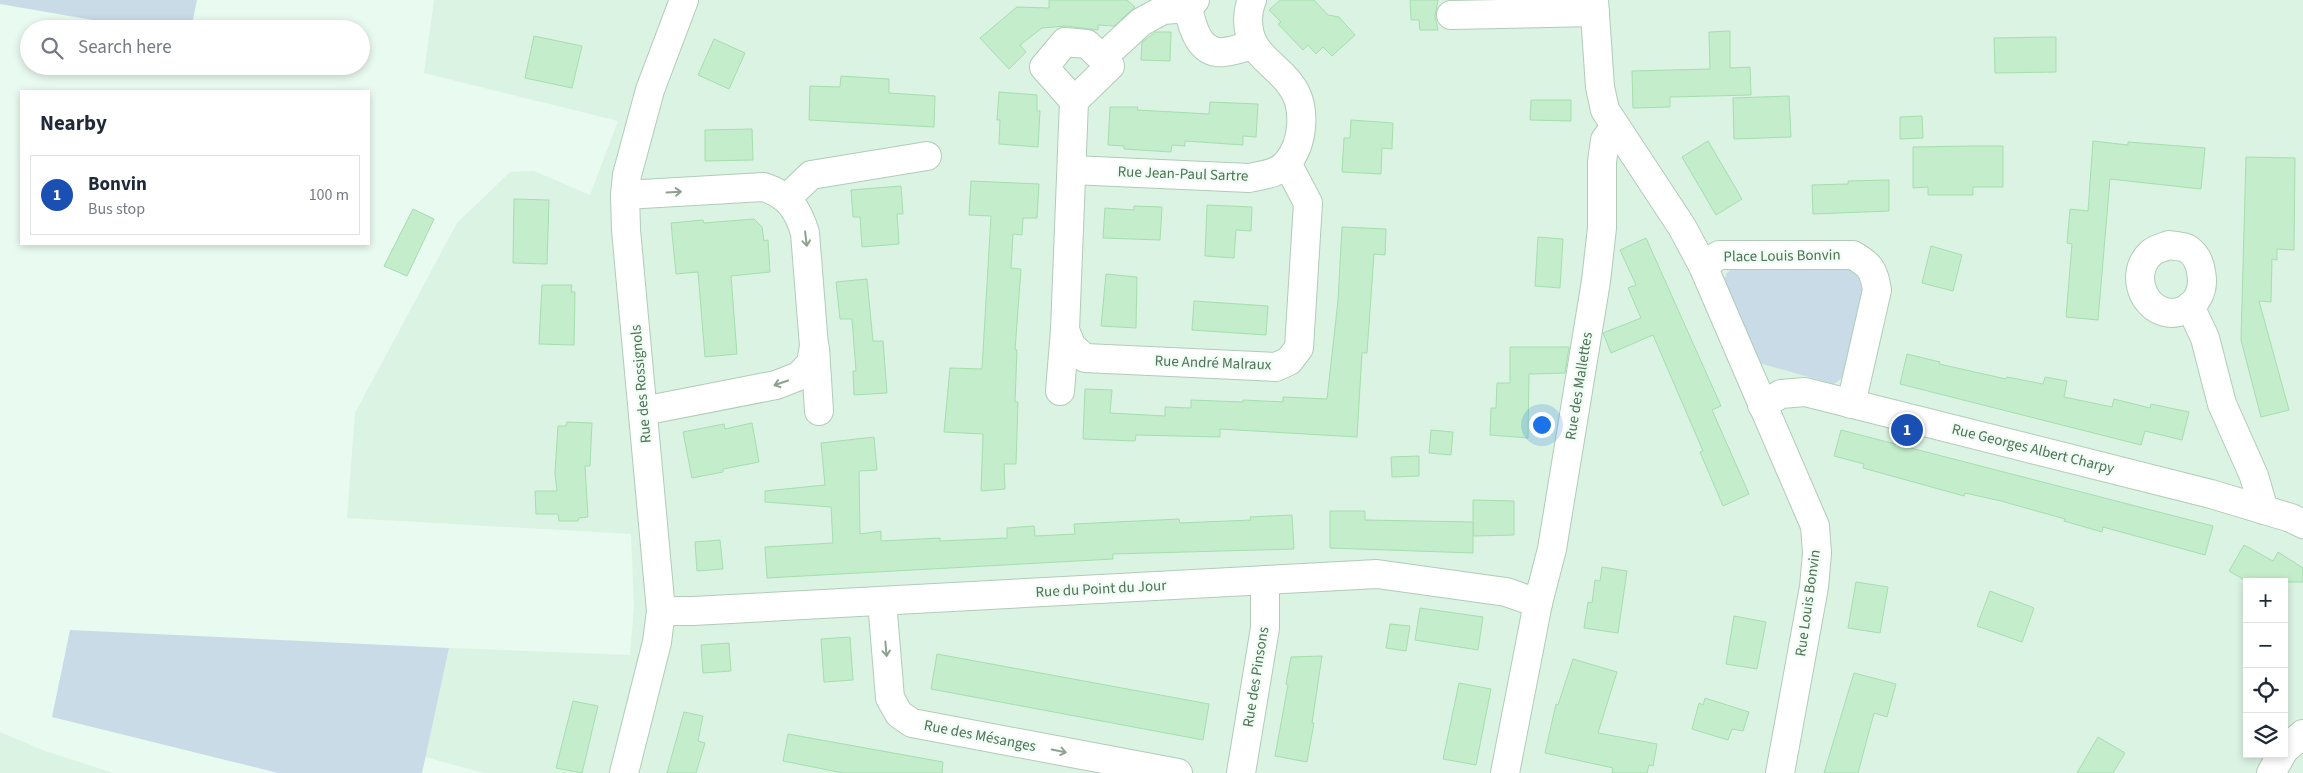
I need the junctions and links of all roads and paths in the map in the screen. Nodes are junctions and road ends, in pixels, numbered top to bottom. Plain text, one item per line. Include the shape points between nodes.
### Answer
1 (684, 0) edge
2 (1252, 0) edge
3 (1192, 4) edge
4 (1594, 6) edge
5 (1451, 15) dead end
6 (1254, 45) junction
7 (1102, 58) junction
8 (1074, 101) junction
9 (1615, 127) junction
10 (927, 156) dead end
11 (1287, 163) junction
12 (1072, 170) junction
13 (625, 195) junction
14 (787, 198) junction
15 (1703, 266) junction
16 (2190, 306) dead end
17 (1065, 330) junction
18 (814, 346) junction
19 (1060, 391) dead end
20 (1851, 404) junction
21 (1762, 405) junction
22 (643, 410) junction
23 (819, 411) dead end
24 (1778, 439) joint
25 (2264, 510) junction
26 (2303, 524) edge
27 (1264, 580) junction
28 (882, 601) junction
29 (1538, 603) junction
30 (661, 611) junction
31 (2303, 734) edge
32 (2288, 747) edge
33 (2280, 758) edge
34 (624, 773) edge
35 (1178, 773) edge
36 (1241, 773) edge
37 (1504, 773) edge
38 (1780, 773) edge
39 (2271, 773) edge

1 - 13 street, Rue des Rossignols via 650,90 627,175
2 - 6 street via 1248,24
3 - 6 street via 1194,33 1206,47 1222,53
3 - 7 street via 1163,10 1141,22
4 - 5 street
4 - 9 street via 1600,87 1605,110
6 - 11 street via 1292,85 1299,104 1302,122 1298,143
7 - 8 street via 1110,66
7 - 8 street via 1087,44 1065,42 1044,67
8 - 12 street
9 - 15 street, Place Louis Bonvin via 1682,227
9 - 29 street, Rue des Mallettes via 1605,140 1602,228 1596,281 1552,549
10 - 14 street via 811,175
11 - 12 street, Rue Jean-Paul Sartre via 1272,174 1249,178
11 - 17 street, Rue André Malraux via 1308,203 1299,348 1289,361 1276,367 1085,358 1072,347
12 - 17 street
13 -> 14 street via 764,186
13 - 22 street, Rue des Rossignols
14 -> 18 street via 800,215 806,233
15 - 20 street, Place Louis Bonvin via 1719,255 1853,254 1867,263 1874,274 1876,290
15 - 21 street, Place Louis Bonvin
16 - 25 street via 2205,338 2222,404 2254,476
17 - 19 street
18 -> 22 street via 811,364 799,376 776,385
18 - 23 street
20 - 21 street, Rue Georges Albert Charpy via 1805,392 1781,394
20 - 25 street, Rue Georges Albert Charpy
21 - 24 street, Place Louis Bonvin
22 - 30 street, Rue des Rossignols
24 - 38 street, Rue Louis Bonvin via 1815,526 1817,552 1814,587
25 - 26 street, Rue Georges Albert Charpy
27 - 28 street, Rue du Point du Jour
27 - 29 street, Rue du Point du Jour via 1376,574 1506,592
27 - 36 street, Rue des Pinsons via 1265,628
28 - 30 street, Rue du Point du Jour
28 -> 35 street, Rue des Mésanges via 890,698 899,714 912,723
29 - 37 street, Rue des Mallettes
30 - 34 street, Rue des Rossignols via 658,642
31 - 32 street
33 - 39 street

